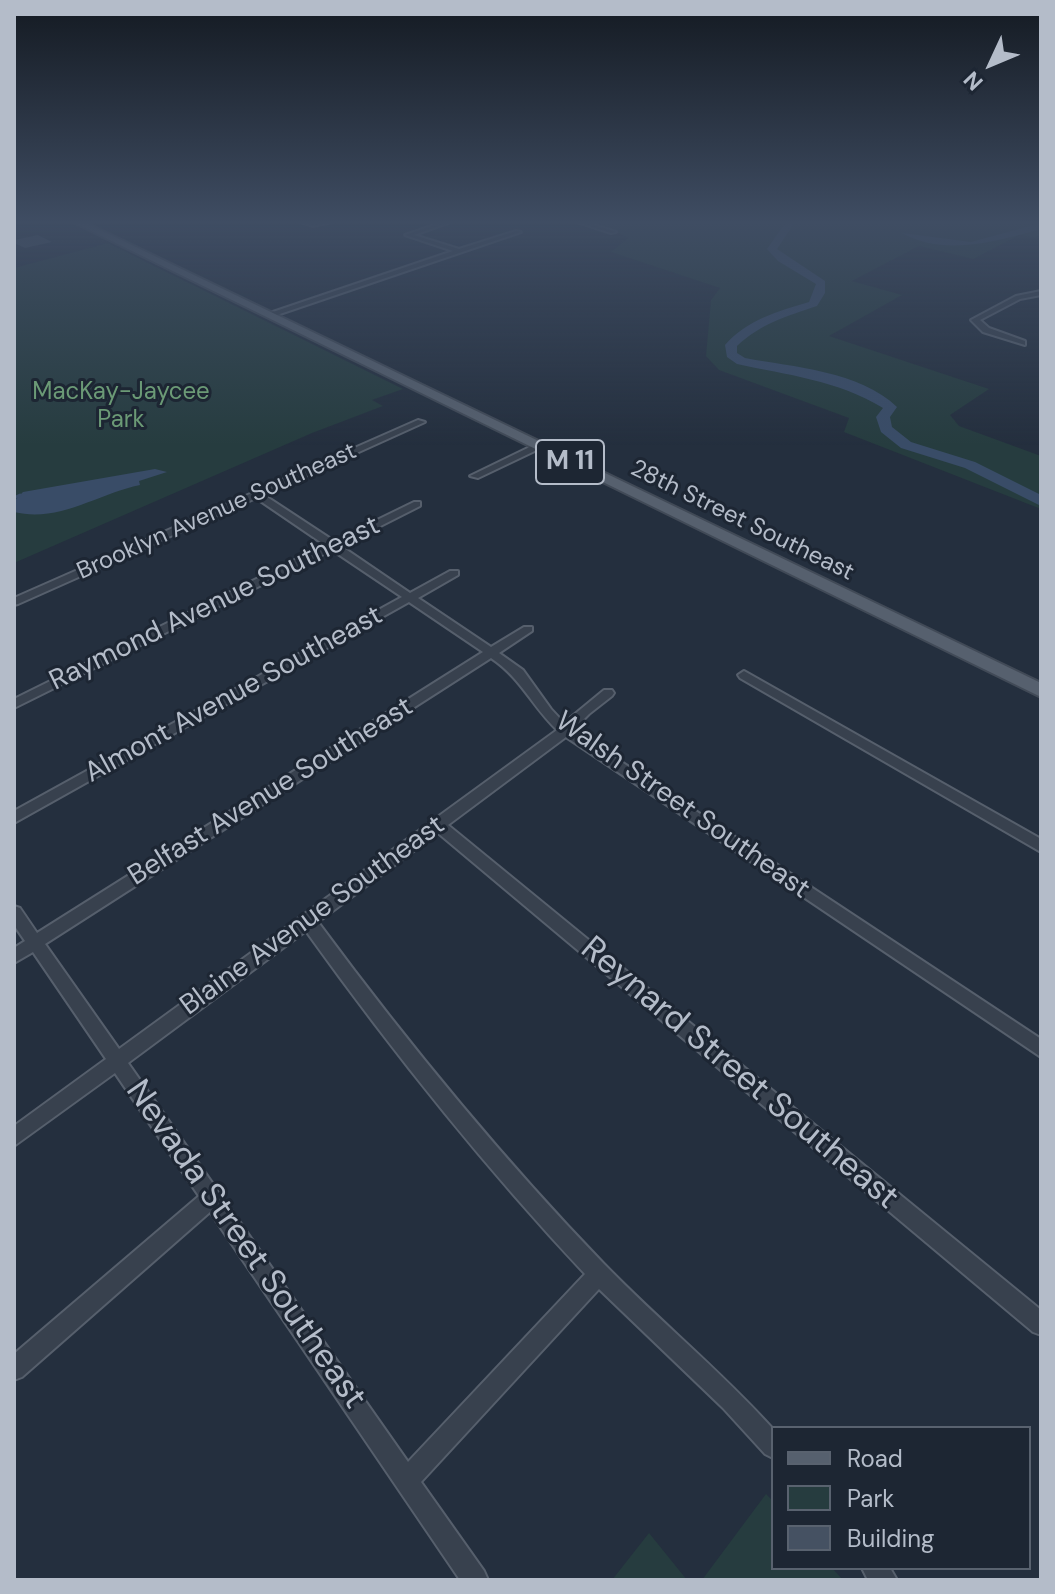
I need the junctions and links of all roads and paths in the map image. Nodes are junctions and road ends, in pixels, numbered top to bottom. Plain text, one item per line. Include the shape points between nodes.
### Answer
1 (230, 296) edge
2 (326, 296) edge
3 (1026, 296) edge
4 (268, 315) junction
5 (1022, 343) dead end
6 (421, 422) dead end
7 (538, 446) junction
8 (475, 476) dead end
9 (258, 495) junction
10 (417, 504) dead end
11 (335, 545) junction
12 (454, 573) dead end
13 (410, 597) junction
14 (14, 602) edge
15 (528, 629) dead end
16 (492, 652) junction
17 (744, 675) dead end
18 (1041, 691) edge
19 (608, 693) dead end
20 (14, 704) edge
21 (564, 730) junction
22 (14, 818) edge
23 (437, 824) junction
24 (1041, 846) edge
25 (14, 912) edge
26 (307, 920) junction
27 (35, 942) junction
28 (14, 956) edge
29 (1041, 1049) edge
30 (117, 1061) junction
31 (14, 1137) edge
32 (211, 1198) junction
33 (599, 1274) junction
34 (1041, 1324) edge
35 (14, 1369) edge
36 (771, 1444) edge
37 (408, 1479) junction
38 (475, 1580) edge

1 - 4 main road, 28th Street Southeast / M 11
2 - 4 street
3 - 5 street via 975,320 986,330
4 - 7 main road, 28th Street Southeast / M 11
6 - 9 street, Brooklyn Avenue Southeast
7 - 8 street
7 - 18 main road, 28th Street Southeast / M 11
9 - 11 street, Walsh Street Southeast
9 - 14 street, Brooklyn Avenue Southeast
10 - 11 street, Raymond Avenue Southeast
11 - 13 street, Walsh Street Southeast
11 - 20 street, Raymond Avenue Southeast
12 - 13 street, Almont Avenue Southeast
13 - 16 street, Walsh Street Southeast
13 - 22 street, Almont Avenue Southeast
15 - 16 street, Belfast Avenue Southeast
16 - 21 street, Walsh Street Southeast via 519,673 532,696
16 - 27 street, Belfast Avenue Southeast
17 - 24 street
19 - 21 street, Blaine Avenue Southeast
21 - 23 street, Blaine Avenue Southeast
21 - 29 street, Walsh Street Southeast
23 - 26 street, Blaine Avenue Southeast
23 - 34 street, Reynard Street Southeast
25 - 27 street, Nevada Street Southeast
26 - 30 street, Blaine Avenue Southeast
26 - 33 street via 443,1100
27 - 28 street, Belfast Avenue Southeast
27 - 30 street, Nevada Street Southeast
30 - 31 street, Blaine Avenue Southeast
30 - 32 street, Nevada Street Southeast
32 - 35 street
32 - 37 street, Nevada Street Southeast
33 - 36 street
33 - 37 street
37 - 38 street, Nevada Street Southeast

